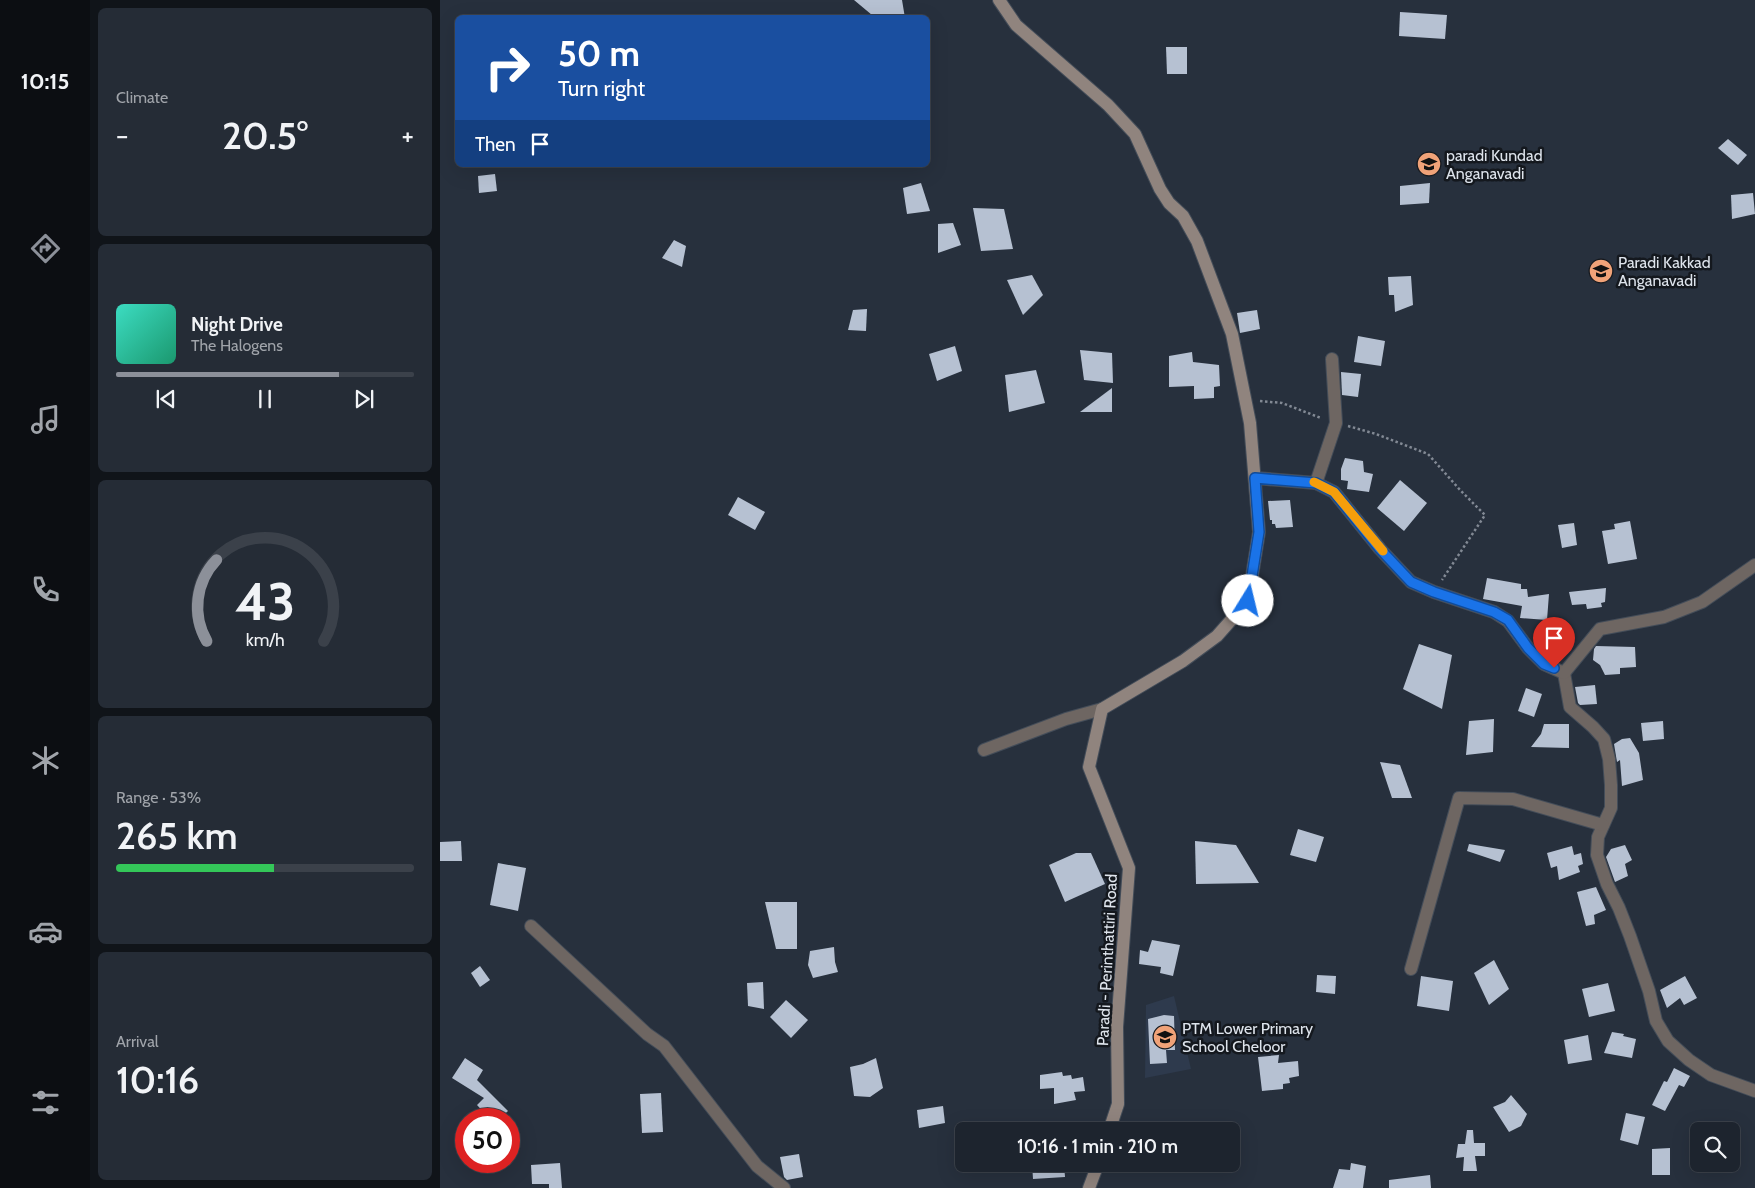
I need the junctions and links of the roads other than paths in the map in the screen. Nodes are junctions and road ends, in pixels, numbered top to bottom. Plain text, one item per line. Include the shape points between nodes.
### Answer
1 (999, 0) edge
2 (1332, 359) dead end
3 (1255, 478) junction
4 (1316, 483) junction
5 (1755, 565) edge
6 (1564, 673) junction
7 (1102, 708) junction
8 (984, 750) dead end
9 (1603, 825) junction
10 (531, 926) dead end
11 (1411, 969) dead end
12 (1755, 1091) edge
13 (1112, 1122) edge
14 (1095, 1172) edge
15 (784, 1188) edge
16 (1089, 1188) edge

1 - 3 main road via 1016,25 1108,105 1135,134 1168,203 1183,216 1197,241 1232,334 1250,423
2 - 4 street via 1336,423
3 - 4 street
3 - 7 main road via 1259,532 1248,601 1217,636 1183,661
4 - 6 street via 1334,492 1411,582 1508,620 1544,664
5 - 6 street via 1702,602 1664,617 1600,629
6 - 9 street via 1570,707 1593,727 1606,746 1612,785 1611,808
7 - 8 street
7 - 13 main road, Paradi - Perinthattiri Road via 1089,767 1129,868 1117,1027 1118,1104
9 - 11 street via 1513,799 1459,798
9 - 12 street via 1597,854 1630,936 1656,1021 1668,1041 1696,1065 1711,1075
10 - 15 street via 664,1046 757,1166
14 - 16 main road

